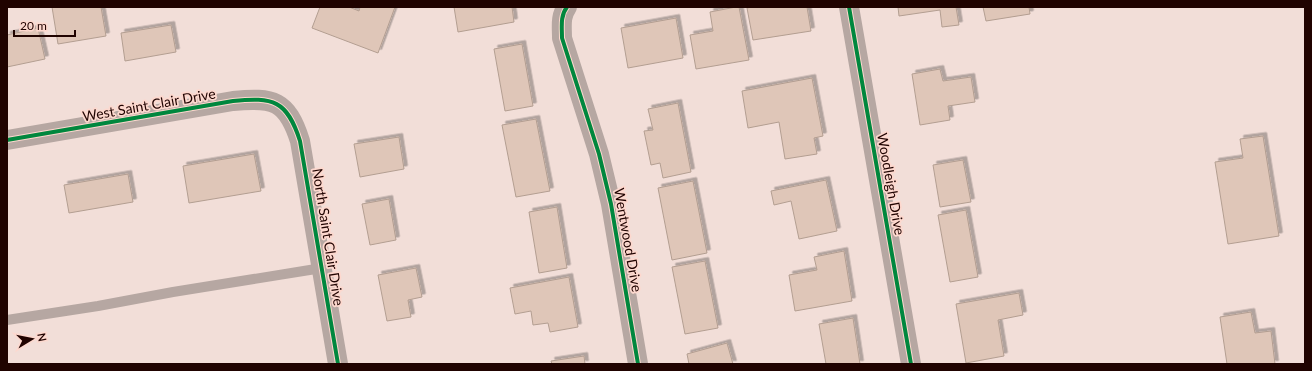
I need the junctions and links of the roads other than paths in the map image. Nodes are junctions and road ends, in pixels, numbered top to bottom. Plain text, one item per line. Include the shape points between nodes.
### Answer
1 (567, 7) edge
2 (849, 7) edge
3 (290, 115) joint
4 (7, 140) edge
5 (322, 268) junction
6 (7, 320) edge
7 (338, 364) edge
8 (638, 364) edge
9 (911, 364) edge

1 - 8 street, Wentwood Drive via 561,21 562,38 597,147 611,204
2 - 9 street, Woodleigh Drive
3 - 4 street, West Saint Clair Drive via 279,104 251,99
3 - 5 street, North Saint Clair Drive via 300,141
5 - 6 lane
5 - 7 street, North Saint Clair Drive

